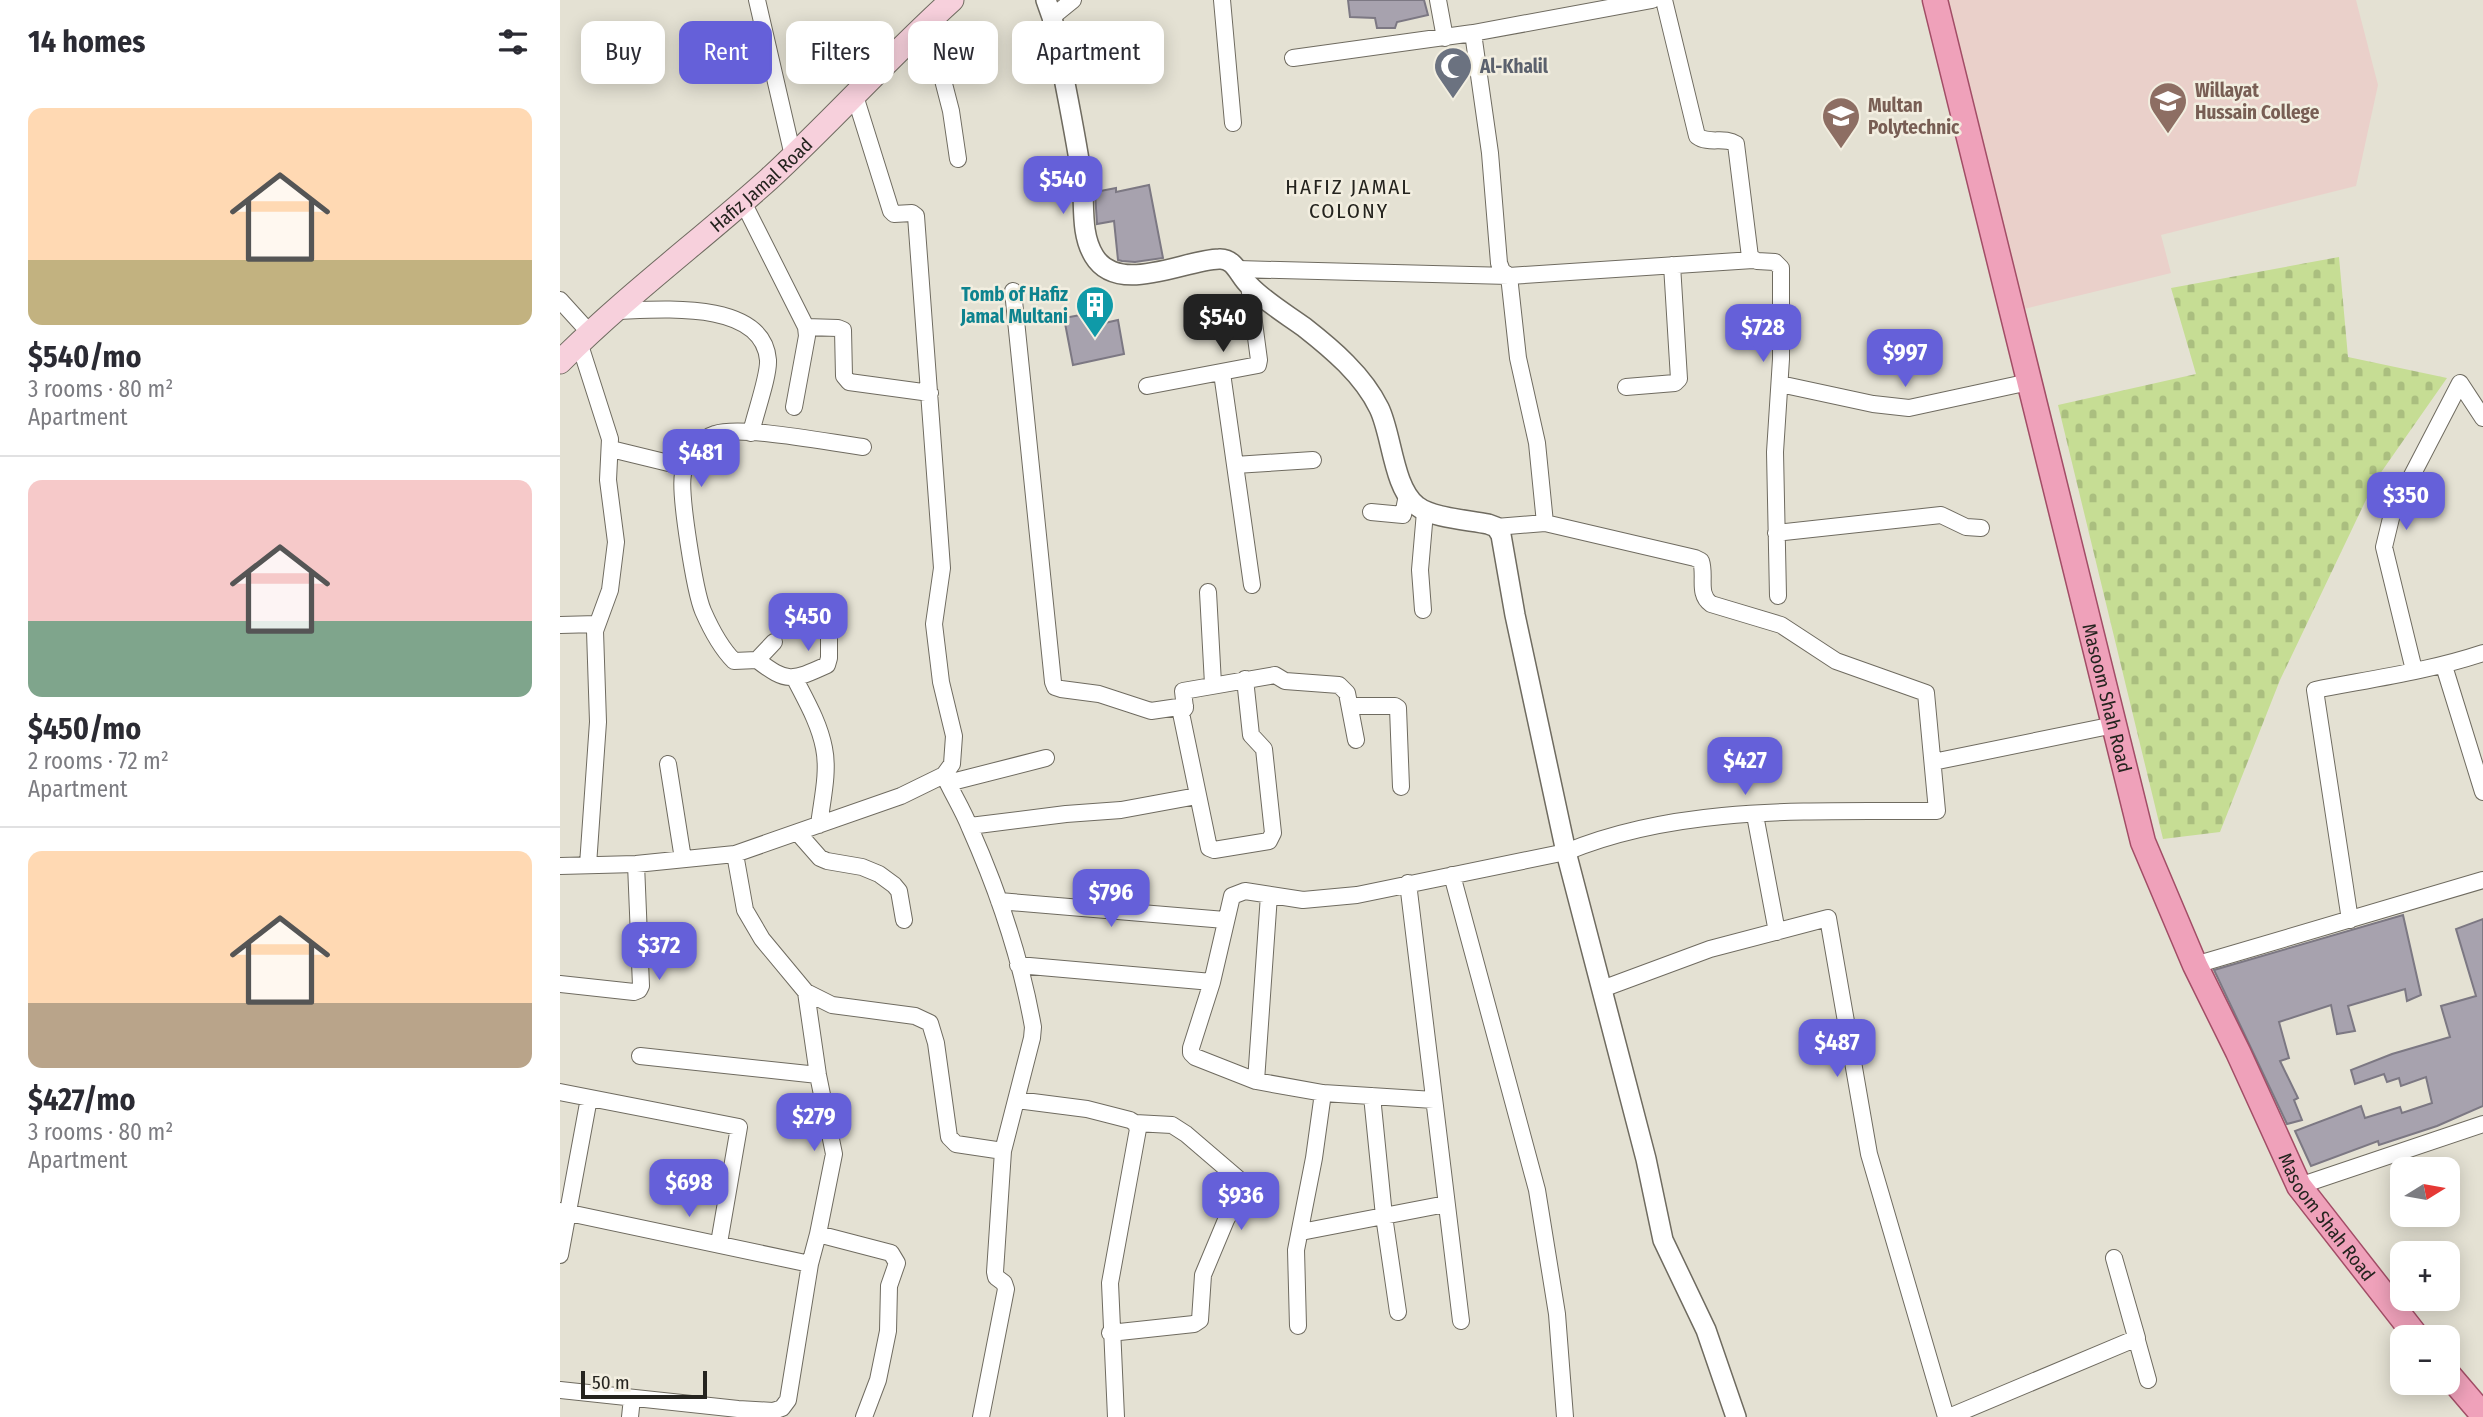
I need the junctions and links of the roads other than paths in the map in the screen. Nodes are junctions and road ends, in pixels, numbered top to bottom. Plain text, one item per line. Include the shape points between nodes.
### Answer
1 (757, 0) edge
2 (952, 0) edge
3 (1073, 0) edge
4 (1222, 0) edge
5 (1438, 0) edge
6 (1664, 0) edge
7 (1935, 0) edge
8 (1644, 1) edge
9 (1049, 8) edge
10 (929, 21) edge
11 (1473, 33) junction
12 (1445, 38) junction
13 (908, 42) edge
14 (1293, 58) dead end
15 (944, 84) edge
16 (855, 96) junction
17 (1233, 123) dead end
18 (793, 156) junction
19 (958, 159) dead end
20 (743, 202) junction
21 (1753, 260) junction
22 (1672, 265) junction
23 (1509, 276) junction
24 (1243, 277) junction
25 (1013, 291) dead end
26 (560, 300) edge
27 (614, 311) junction
28 (806, 327) junction
29 (584, 337) junction
30 (560, 362) edge
31 (1222, 373) junction
32 (2029, 382) junction
33 (1780, 384) junction
34 (1147, 386) dead end
35 (1626, 387) dead end
36 (930, 393) junction
37 (794, 407) dead end
38 (2483, 418) edge
39 (751, 433) junction
40 (863, 447) dead end
41 (611, 449) junction
42 (1313, 460) dead end
43 (1235, 466) junction
44 (685, 467) junction
45 (1407, 495) junction
46 (1371, 512) dead end
47 (1425, 512) junction
48 (1545, 523) junction
49 (1496, 527) junction
50 (1981, 528) dead end
51 (1776, 533) junction
52 (1252, 585) dead end
53 (1209, 592) dead end
54 (1778, 596) dead end
55 (830, 610) dead end
56 (1423, 610) dead end
57 (597, 624) junction
58 (560, 625) edge
59 (774, 642) dead end
60 (2483, 653) edge
61 (757, 660) junction
62 (2444, 666) junction
63 (2414, 670) junction
64 (794, 677) junction
65 (1245, 679) junction
66 (1213, 684) junction
67 (1185, 706) junction
68 (1350, 706) junction
69 (2114, 725) junction
70 (1356, 740) dead end
71 (1046, 758) dead end
72 (1933, 762) junction
73 (668, 764) dead end
74 (946, 779) junction
75 (1401, 787) dead end
76 (2483, 792) edge
77 (1197, 796) junction
78 (1755, 815) junction
79 (819, 825) junction
80 (970, 826) junction
81 (798, 833) junction
82 (1566, 852) junction
83 (735, 854) junction
84 (683, 859) junction
85 (636, 864) junction
86 (588, 865) junction
87 (560, 866) edge
88 (1452, 875) junction
89 (2483, 880) edge
90 (1408, 883) junction
91 (1269, 895) junction
92 (999, 901) junction
93 (904, 920) dead end
94 (1225, 920) junction
95 (2350, 920) junction
96 (1777, 932) junction
97 (1018, 965) junction
98 (2195, 965) junction
99 (1212, 982) junction
100 (560, 984) edge
101 (1602, 989) junction
102 (806, 992) junction
103 (640, 1056) dead end
104 (818, 1076) junction
105 (1256, 1081) junction
106 (560, 1092) edge
107 (1323, 1093) junction
108 (1372, 1097) junction
109 (589, 1098) junction
110 (1017, 1100) junction
111 (1434, 1100) junction
112 (1135, 1123) junction
113 (2483, 1124) edge
114 (1003, 1152) junction
115 (2299, 1186) junction
116 (1446, 1204) junction
117 (564, 1212) edge
118 (1384, 1216) junction
119 (1301, 1232) junction
120 (818, 1234) junction
121 (719, 1243) junction
122 (560, 1255) edge
123 (810, 1264) junction
124 (1398, 1312) dead end
125 (1461, 1321) dead end
126 (2408, 1325) edge
127 (1298, 1326) dead end
128 (1110, 1333) junction
129 (2148, 1380) dead end
130 (2460, 1388) edge
131 (560, 1390) edge
132 (632, 1398) junction
133 (737, 1413) edge
134 (2483, 1415) edge
135 (1733, 1416) edge
136 (630, 1417) edge
137 (865, 1417) edge
138 (981, 1417) edge
139 (1116, 1417) edge
140 (1565, 1417) edge
141 (1947, 1417) edge

1 - 18 street
2 - 10 main road, Hafiz Jamal Road
3 - 9 street
4 - 17 street
5 - 12 street
6 - 21 street via 1698,136 1736,144
7 - 32 main road, Masoom Shah Road
8 - 11 street
9 - 24 street via 1082,181 1083,217 1094,255 1116,274 1166,271 1220,259 1230,261
11 - 12 street
11 - 23 street via 1499,263
12 - 14 street
13 - 16 main road, Hafiz Jamal Road
15 - 19 street
16 - 18 main road, Hafiz Jamal Road
16 - 36 street via 891,211 916,216
18 - 20 main road, Hafiz Jamal Road
20 - 27 main road, Hafiz Jamal Road
20 - 28 street
21 - 22 street
21 - 33 street via 1775,262 1781,268
22 - 23 street
22 - 35 street via 1679,379
23 - 24 street
23 - 48 street via 1518,358 1537,443
24 - 31 street via 1258,365
24 - 45 street via 1332,349 1363,383 1379,408
25 - 67 street via 1055,687 1099,694 1151,711
26 - 29 street
27 - 29 main road, Hafiz Jamal Road
27 - 39 street via 702,310 755,333 768,360
28 - 36 street via 843,330 844,376 849,382
28 - 37 street
29 - 30 main road, Hafiz Jamal Road
29 - 41 street
31 - 34 street
31 - 43 street
32 - 33 street via 1909,408
32 - 69 main road, Masoom Shah Road
33 - 51 street
36 - 74 street via 942,568 934,624 954,736
38 - 63 street via 2460,383 2392,514 2384,547
39 - 40 street
39 - 44 street via 706,438
41 - 44 street
41 - 57 street via 608,480 616,542 610,590
42 - 43 street
43 - 52 street
44 - 61 street via 685,512 703,611 734,661
45 - 46 street via 1403,515
45 - 47 street
47 - 49 street
47 - 56 street via 1420,570
48 - 49 street
48 - 72 street via 1695,558 1701,561 1702,591 1711,604 1781,625 1836,661 1926,693
49 - 82 street via 1504,547
50 - 51 street via 1966,527 1941,515
51 - 54 street
53 - 66 street
55 - 64 street via 828,663
57 - 58 street
57 - 86 street via 598,722
59 - 61 street
60 - 62 street
61 - 64 street via 776,674
62 - 63 street
62 - 76 street
63 - 95 street via 2315,690
64 - 79 street via 825,750
65 - 66 street
65 - 68 street via 1275,675 1285,681 1339,685
65 - 77 street via 1251,735 1264,749 1271,838 1209,848
66 - 67 street via 1183,691
67 - 77 street via 1181,713
68 - 70 street
68 - 75 street via 1398,708
69 - 72 street
69 - 98 main road, Masoom Shah Road via 2143,842
71 - 74 street
72 - 78 street via 1937,811
73 - 84 street
74 - 79 street
74 - 80 street
77 - 80 street via 1121,810
78 - 82 street via 1648,826
78 - 96 street
79 - 81 street
80 - 92 street
81 - 83 street
81 - 93 street via 820,858 862,867 894,885
82 - 88 street
82 - 101 street
83 - 84 street
83 - 102 street via 746,910 762,939
84 - 85 street
85 - 86 street
85 - 100 street via 639,990
86 - 87 street
88 - 90 street
88 - 140 street via 1537,1190 1557,1314
89 - 95 street
90 - 91 street via 1357,895 1303,900
90 - 111 street
91 - 94 street via 1237,892
91 - 105 street
92 - 94 street
92 - 97 street
94 - 99 street
95 - 98 street
96 - 101 street via 1710,949
96 - 141 street via 1828,918 1869,1154
97 - 99 street
97 - 110 street via 1033,1027
98 - 115 main road, Masoom Shah Road
99 - 105 street via 1191,1054
101 - 135 street via 1663,1240 1706,1330
102 - 104 street
102 - 114 street via 832,1005 924,1019 936,1043 949,1137 956,1144
103 - 104 street
104 - 120 street via 834,1154
105 - 107 street
106 - 109 street
107 - 108 street
107 - 119 street
108 - 111 street
108 - 118 street
109 - 117 street
109 - 121 street via 738,1127
110 - 112 street via 1087,1109
110 - 114 street
111 - 116 street
112 - 128 street via 1137,1135 1110,1283
112 - 128 street via 1172,1125 1241,1182 1243,1189 1203,1275 1199,1320
113 - 115 street
114 - 138 street via 995,1272 1006,1289
115 - 126 main road, Masoom Shah Road
116 - 118 street
116 - 125 street
117 - 121 street
117 - 122 street
118 - 119 street
118 - 124 street
119 - 127 street via 1296,1250
120 - 123 street
120 - 137 street via 891,1252 897,1263 889,1286 888,1331 878,1380
121 - 123 street
123 - 133 street via 788,1400 773,1411
128 - 139 street
129 - 141 street via 2114,1258 2137,1338 2124,1344 2112,1349 2086,1359 2074,1365
130 - 134 main road
131 - 132 street
132 - 133 street
132 - 136 street

